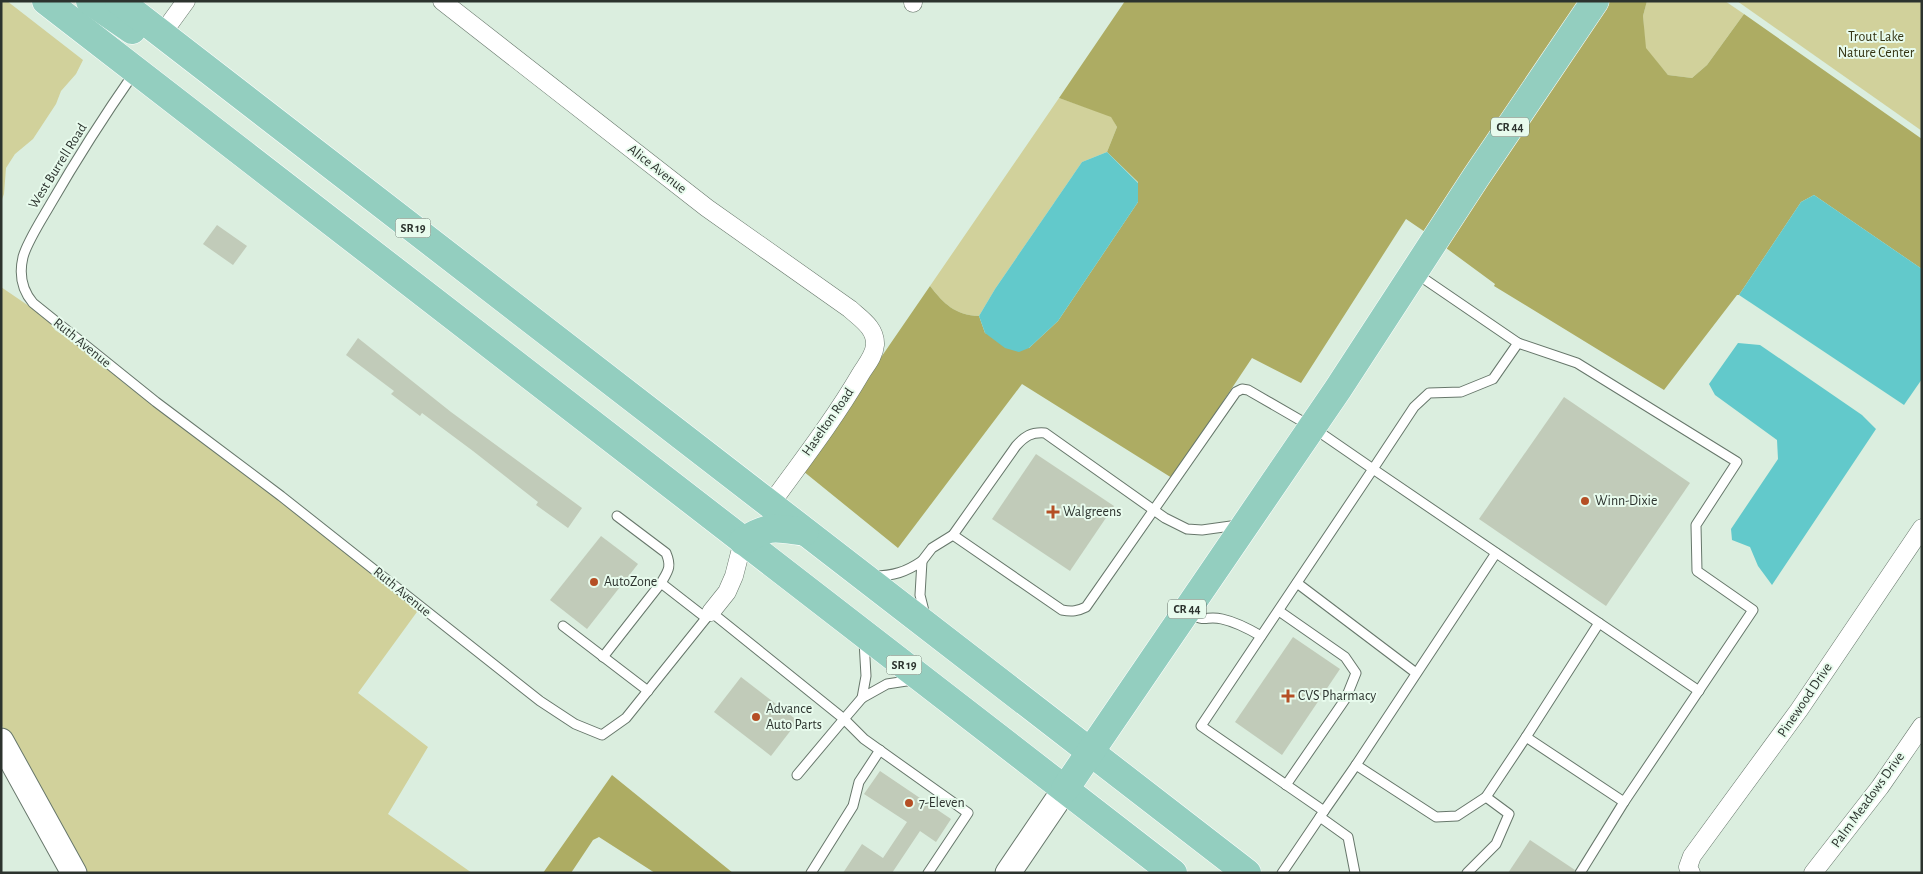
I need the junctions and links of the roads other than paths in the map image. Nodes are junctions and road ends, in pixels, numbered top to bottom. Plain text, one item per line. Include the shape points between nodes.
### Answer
1 (46, 1) edge
2 (90, 1) edge
3 (119, 1) edge
4 (186, 1) edge
5 (442, 1) edge
6 (1595, 1) edge
7 (162, 34) junction
8 (136, 70) junction
9 (250, 102) junction
10 (1414, 272) junction
11 (22, 283) joint
12 (874, 335) joint
13 (1518, 343) junction
14 (1312, 427) junction
15 (1373, 469) junction
16 (770, 505) junction
17 (1154, 510) junction
18 (617, 516) dead end
19 (1245, 524) junction
20 (1922, 528) edge
21 (807, 533) junction
22 (953, 536) junction
23 (744, 541) junction
24 (1496, 553) junction
25 (922, 561) junction
26 (863, 576) junction
27 (660, 583) junction
28 (1297, 583) junction
29 (1186, 611) junction
30 (1279, 611) junction
31 (709, 615) junction
32 (1599, 623) junction
33 (563, 626) dead end
34 (929, 627) junction
35 (864, 634) junction
36 (1262, 636) junction
37 (603, 656) junction
38 (1416, 673) junction
39 (922, 679) junction
40 (648, 691) junction
41 (1699, 691) junction
42 (862, 698) junction
43 (844, 719) junction
44 (1922, 726) edge
45 (1526, 737) junction
46 (1, 741) edge
47 (880, 750) junction
48 (1090, 751) junction
49 (1356, 765) junction
50 (797, 775) dead end
51 (1286, 785) junction
52 (1065, 789) junction
53 (1486, 797) junction
54 (1624, 802) junction
55 (1322, 814) junction
56 (72, 872) edge
57 (1690, 872) edge
58 (811, 873) edge
59 (928, 873) edge
60 (1008, 873) edge
61 (1172, 873) edge
62 (1247, 873) edge
63 (1282, 873) edge
64 (1355, 873) edge
65 (1467, 873) edge
66 (1580, 873) edge
67 (1813, 873) edge

1 - 8 main road, SR 19
2 - 9 main road via 218,91
3 - 7 main road, SR 19
4 - 7 street
5 - 12 street, Alice Avenue via 707,208 850,309 868,324
6 - 10 main road, CR 44
7 - 9 main road, SR 19
8 - 11 lane, West Burrell Road via 40,222 23,256
8 - 23 main road, SR 19
9 - 16 main road, SR 19
10 - 13 lane
10 - 14 main road, CR 44
11 - 40 lane, Ruth Avenue via 25,294 33,303 102,359 496,667 574,724 602,735 626,718
12 - 16 street, Haselton Road via 872,356 848,398
13 - 15 lane via 1493,379 1461,392 1429,393 1414,407
13 - 41 lane via 1577,363 1737,462 1696,525 1697,571 1753,610
14 - 15 lane
14 - 17 lane via 1248,390 1236,392
14 - 19 main road, CR 44
15 - 24 lane
15 - 28 lane
16 - 21 main road, SR 19
17 - 19 lane via 1187,529
17 - 22 lane via 1086,606 1079,611 1062,610
17 - 22 lane via 1045,433 1035,432 1016,446
18 - 27 lane via 666,553 670,561
19 - 29 main road, CR 44
20 - 57 street, Pinewood Drive via 1799,710 1692,856 1688,867
21 - 23 main road via 773,527
21 - 26 main road, SR 19
22 - 25 lane via 932,548
23 - 31 street, Ruth Avenue via 727,592
23 - 35 main road, SR 19
24 - 32 lane
24 - 38 lane
25 - 26 lane via 894,575
25 - 34 lane via 920,595
26 - 34 main road, SR 19
27 - 31 lane
27 - 37 lane
28 - 30 lane
28 - 38 lane
29 - 36 lane via 1199,619 1220,618 1243,625
29 - 48 main road, CR 44
30 - 36 lane
30 - 51 lane via 1345,657 1356,673 1346,698
31 - 40 lane, Ruth Avenue
31 - 43 lane
32 - 41 lane
32 - 45 lane
33 - 37 lane
34 - 48 main road, SR 19
35 - 39 main road, SR 19
35 - 42 lane via 867,662
36 - 51 lane via 1201,726
37 - 40 lane
38 - 49 lane
39 - 42 lane via 888,684
39 - 52 main road, SR 19
41 - 54 lane
42 - 43 lane
43 - 47 lane
43 - 50 lane
44 - 67 street, Palm Meadows Drive
45 - 53 lane
45 - 54 lane
46 - 56 street
47 - 58 lane via 858,782 853,806
47 - 59 lane via 968,813
48 - 52 main road, CR 44
48 - 62 main road, SR 19
49 - 53 lane via 1436,817 1458,816
49 - 55 lane
51 - 55 lane
52 - 60 street, CR 44
52 - 61 main road, SR 19
53 - 65 lane via 1510,814 1496,844
54 - 66 lane
55 - 63 lane
55 - 64 lane via 1348,837

